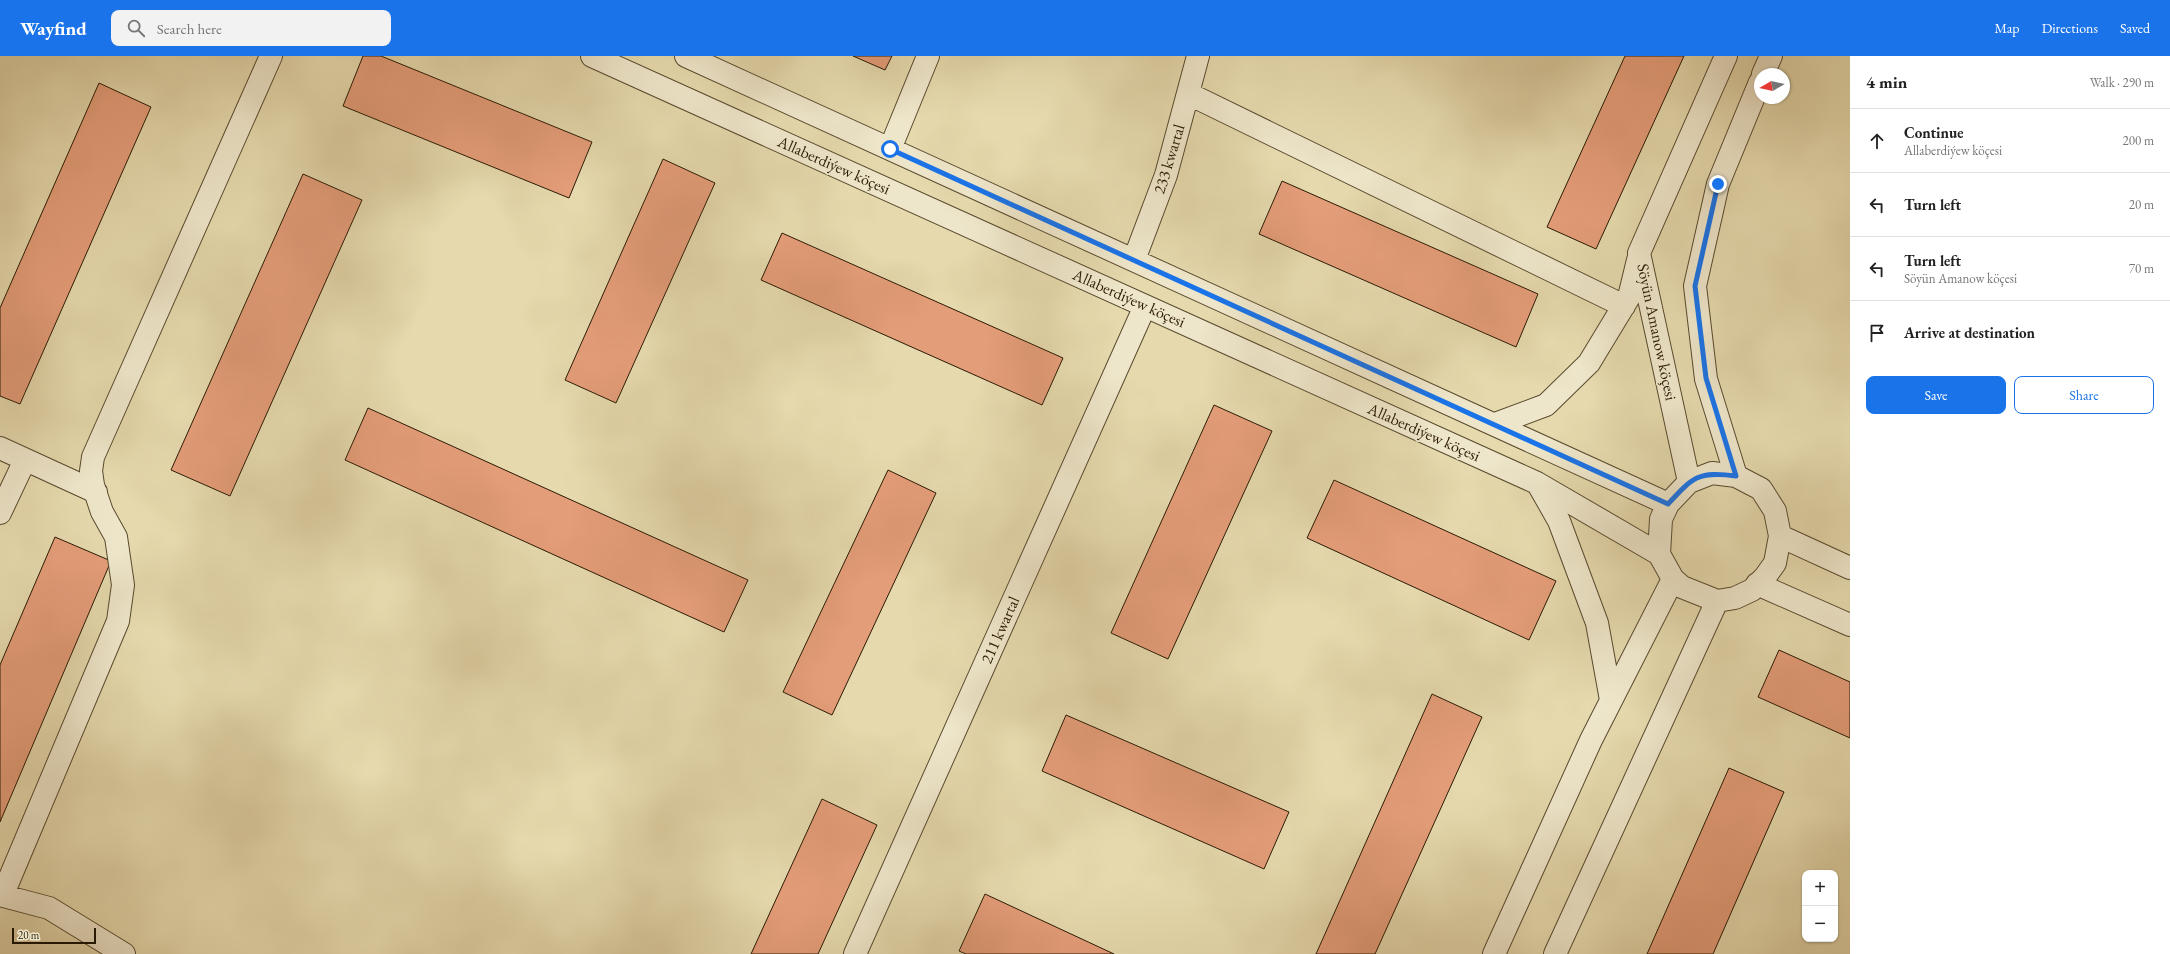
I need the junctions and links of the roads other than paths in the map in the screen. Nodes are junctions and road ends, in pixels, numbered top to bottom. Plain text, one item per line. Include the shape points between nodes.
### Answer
1 (270, 56) edge
2 (592, 56) edge
3 (686, 56) edge
4 (928, 56) edge
5 (1198, 56) edge
6 (1726, 56) edge
7 (1771, 56) edge
8 (1766, 68) edge
9 (1189, 94) junction
10 (1754, 97) edge
11 (890, 149) junction
12 (1639, 253) junction
13 (1134, 260) junction
14 (1145, 306) junction
15 (1624, 306) junction
16 (1495, 424) junction
17 (0, 448) edge
18 (25, 460) junction
19 (1736, 476) junction
20 (1689, 482) junction
21 (1537, 483) junction
22 (96, 492) junction
23 (1668, 504) junction
24 (0, 513) edge
25 (1780, 536) junction
26 (1659, 554) junction
27 (1850, 568) edge
28 (1673, 579) junction
29 (1758, 584) junction
30 (1717, 601) junction
31 (1850, 625) edge
32 (1611, 700) junction
33 (2, 895) edge
34 (124, 954) edge
35 (855, 954) edge
36 (1494, 954) edge
37 (1555, 954) edge

1 - 22 street via 93,457 91,471
2 - 14 street, Allaberdiýew köçesi
3 - 11 street
4 - 11 street
5 - 9 street, 233 kwartal
6 - 12 street, Söyün Amanow köçesi
7 - 8 street
9 - 13 street, 233 kwartal via 1166,176
9 - 15 street
10 - 19 street via 1718,184 1695,286 1706,378
11 - 13 street
12 - 15 street via 1629,297
12 - 20 street, Söyün Amanow köçesi
13 - 16 street
14 - 21 street, Allaberdiýew köçesi
14 - 35 street, 211 kwartal
15 - 16 street via 1589,363 1546,405
16 - 23 street
17 - 18 street
18 - 22 street
18 - 24 street
19 - 20 street via 1712,473
19 - 25 street via 1761,489 1775,511
20 - 23 street
21 - 26 street, Allaberdiýew köçesi
21 - 32 street via 1559,521 1597,624
22 - 33 street via 102,512 116,536 123,585 118,621
23 - 26 street via 1661,519
25 - 27 street
25 - 29 street via 1775,563
26 - 28 street
28 - 30 street via 1682,587
28 - 32 street
29 - 30 street via 1752,590 1735,598
29 - 31 street
30 - 37 street
32 - 36 street
33 - 34 street via 49,908

